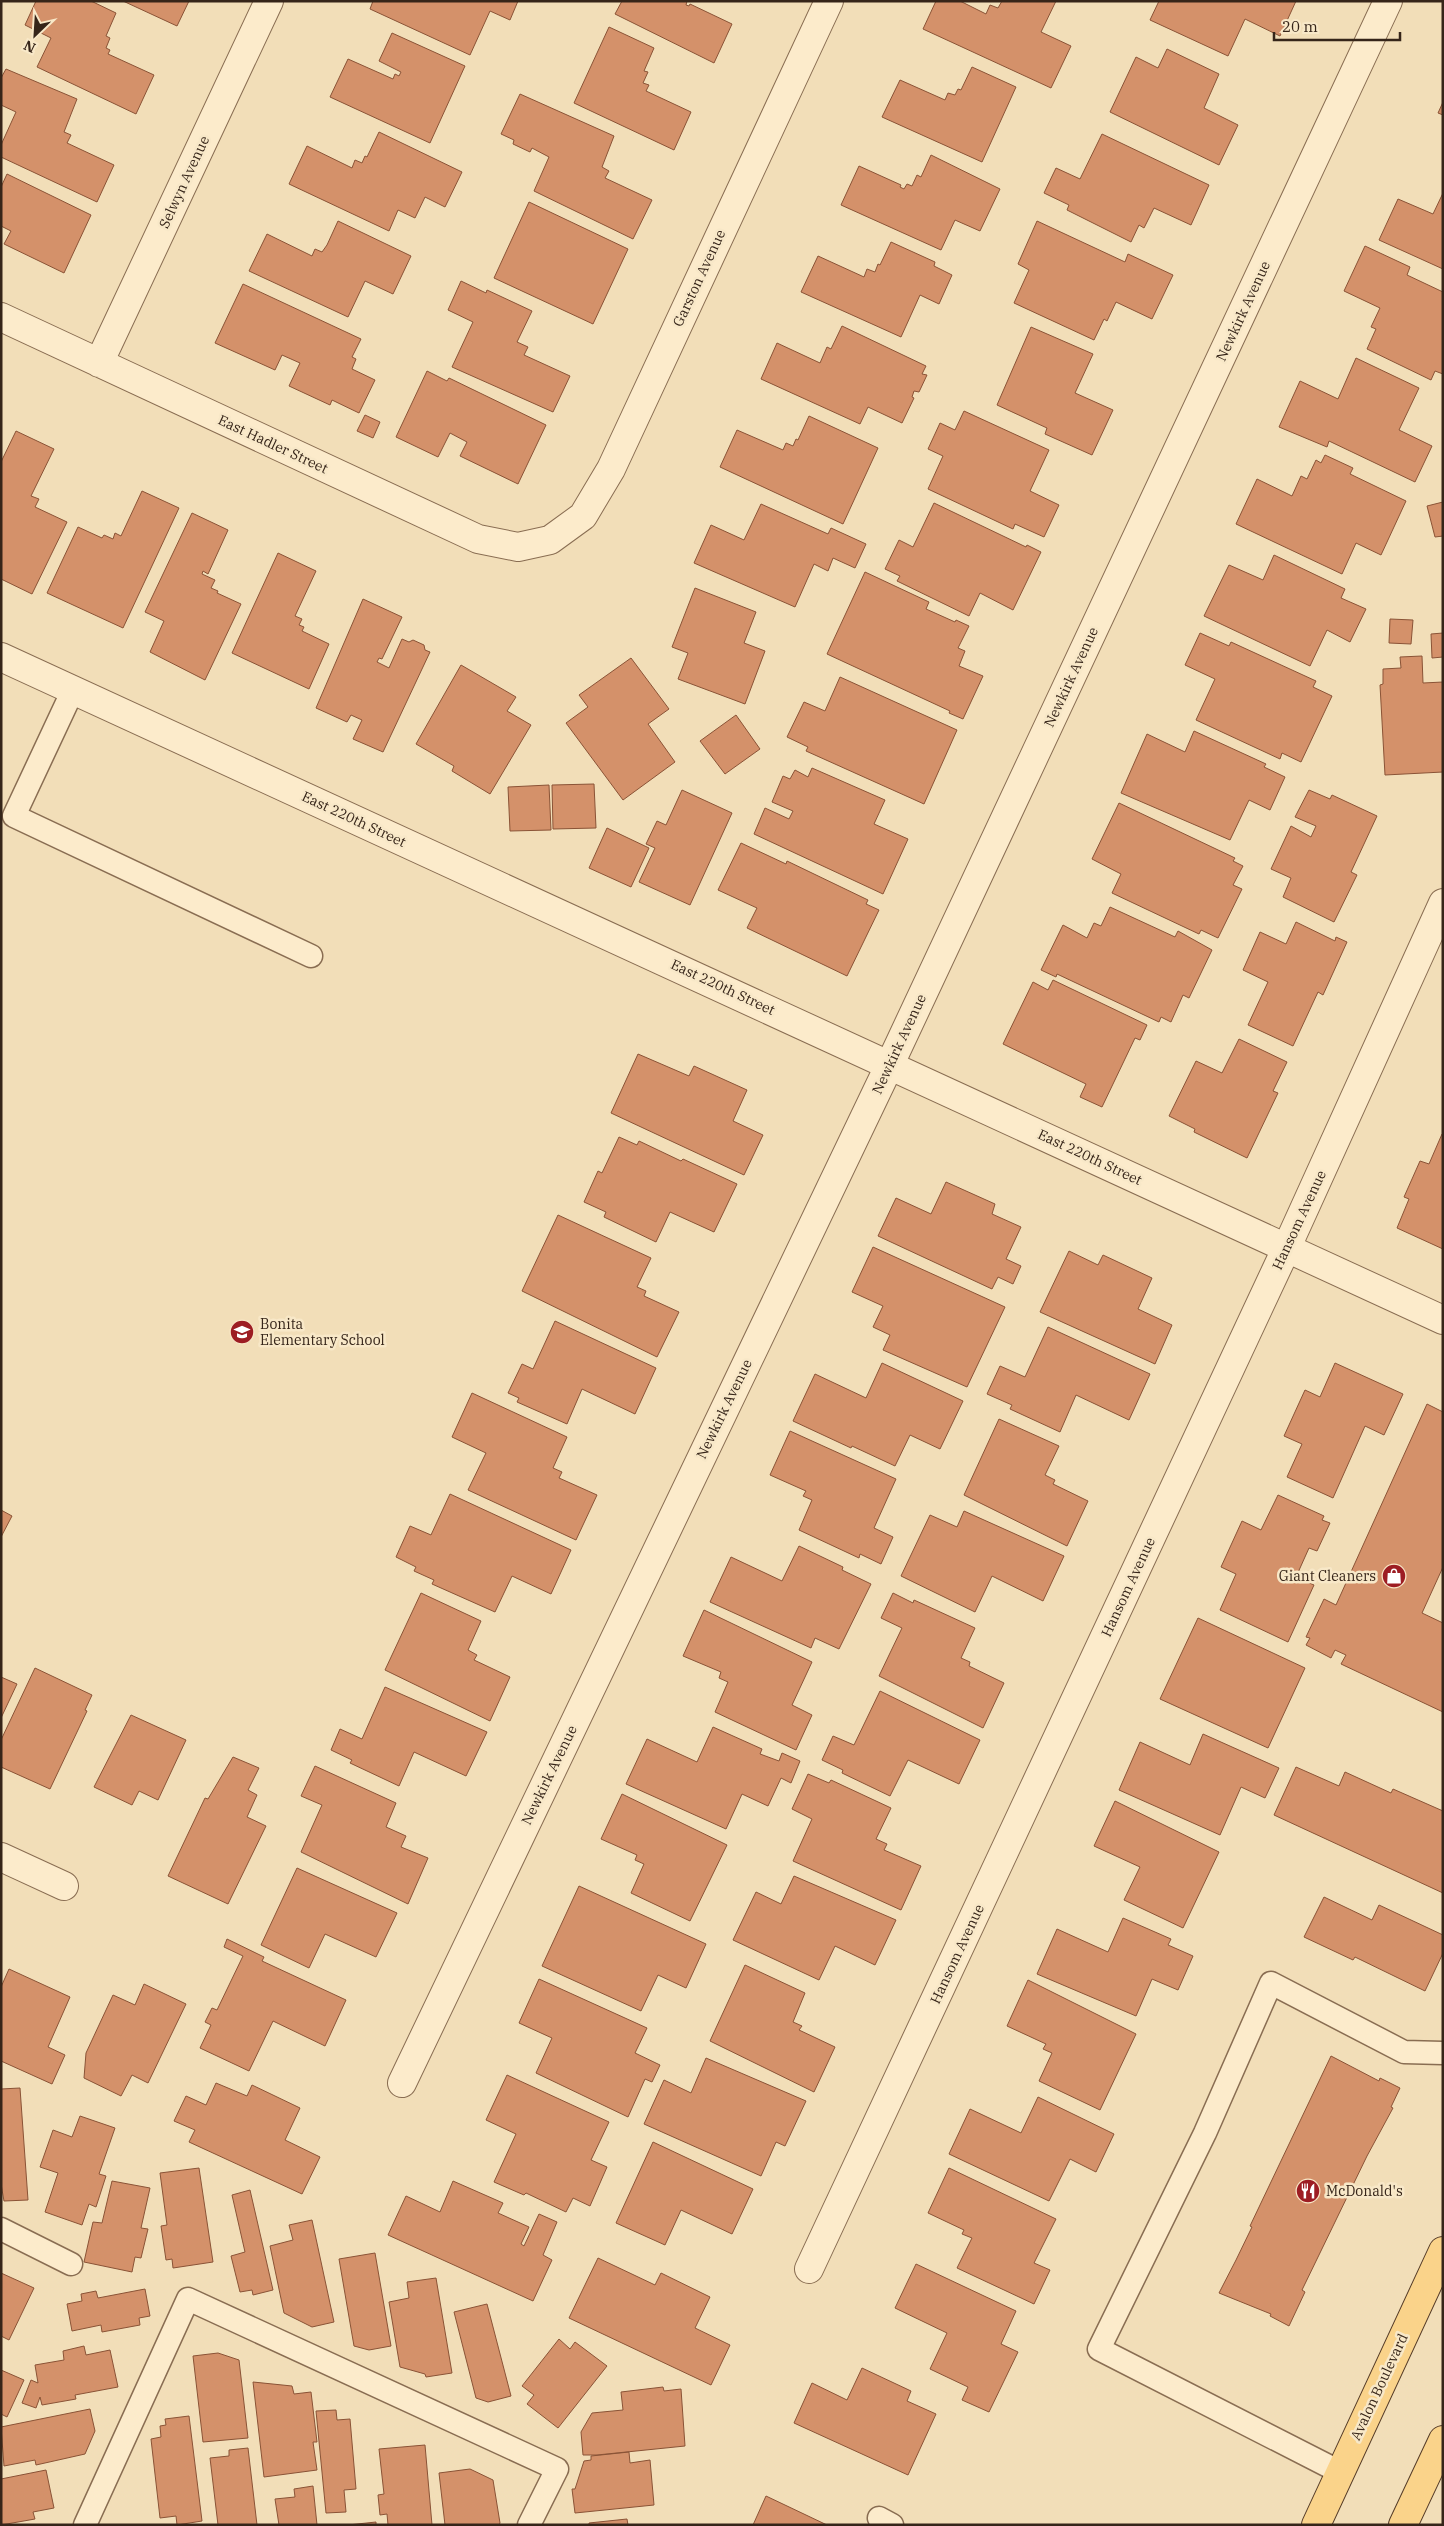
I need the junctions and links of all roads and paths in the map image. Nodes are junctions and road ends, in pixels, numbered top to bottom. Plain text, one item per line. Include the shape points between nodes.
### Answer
1 (269, 1) edge
2 (829, 1) edge
3 (1388, 1) edge
4 (1, 317) edge
5 (99, 363) junction
6 (550, 540) joint
7 (1, 657) edge
8 (73, 690) junction
9 (1443, 903) edge
10 (312, 956) dead end
11 (890, 1064) junction
12 (1286, 1249) junction
13 (1443, 1320) edge
14 (1, 1858) edge
15 (64, 1886) dead end
16 (1443, 2053) edge
17 (402, 2083) dead end
18 (1, 2229) edge
19 (1443, 2251) edge
20 (71, 2264) dead end
21 (809, 2269) dead end
22 (1443, 2440) edge
23 (1340, 2472) junction
24 (91, 2523) edge
25 (529, 2525) edge
26 (1316, 2525) edge
27 (1403, 2525) edge

1 - 5 street, Selwyn Avenue
2 - 6 street, Garston Avenue via 611,469 583,516
3 - 11 street, Newkirk Avenue
4 - 5 street, East Hadler Street
5 - 6 street, East Hadler Street via 478,540 518,547
7 - 8 street, East 220th Street
8 - 10 lane via 14,816
8 - 11 street, East 220th Street
9 - 12 street, Hansom Avenue
11 - 12 street, East 220th Street
11 - 17 street, Newkirk Avenue
12 - 13 street, East 220th Street
12 - 21 street, Hansom Avenue
14 - 15 street
16 - 23 lane via 1404,2052 1271,1983 1205,2134 1099,2349
18 - 20 lane
19 - 23 main road, Avalon Boulevard
22 - 27 main road
23 - 26 main road, Avalon Boulevard
24 - 25 lane via 188,2299 557,2469

